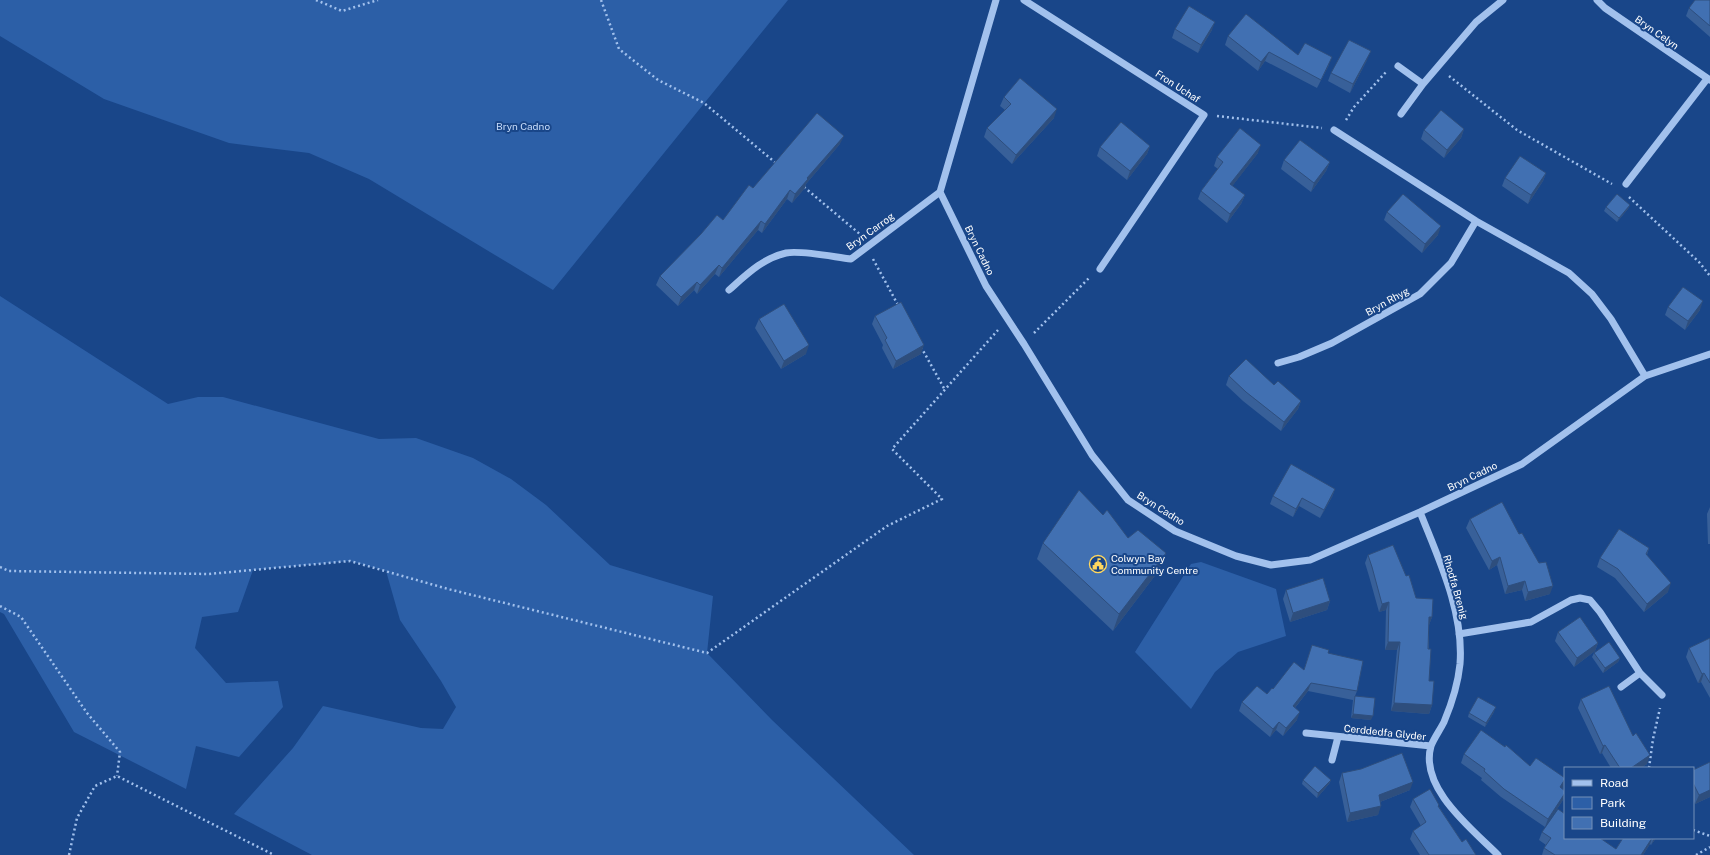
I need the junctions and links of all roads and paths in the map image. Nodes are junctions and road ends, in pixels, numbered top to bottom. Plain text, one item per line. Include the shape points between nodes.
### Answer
1 (316, 0) edge
2 (378, 0) edge
3 (601, 0) edge
4 (996, 0) edge
5 (1024, 0) edge
6 (1503, 0) edge
7 (1597, 0) edge
8 (1398, 66) joint
9 (1437, 66) junction
10 (1708, 80) edge
11 (1423, 84) junction
12 (1401, 114) dead end
13 (1204, 115) junction
14 (1336, 131) junction
15 (783, 169) edge
16 (1626, 184) dead end
17 (801, 185) edge
18 (1616, 187) dead end
19 (940, 192) junction
20 (1628, 196) dead end
21 (1476, 221) junction
22 (866, 247) junction
23 (1100, 269) joint
24 (1710, 276) edge
25 (729, 290) dead end
26 (900, 308) edge
27 (1008, 319) junction
28 (919, 342) edge
29 (1024, 344) junction
30 (1710, 354) edge
31 (1278, 363) dead end
32 (1644, 376) junction
33 (945, 390) junction
34 (1420, 512) junction
35 (0, 567) edge
36 (0, 606) edge
37 (1459, 634) junction
38 (1640, 673) junction
39 (1621, 687) dead end
40 (1662, 696) joint
41 (1306, 733) dead end
42 (1338, 737) junction
43 (1431, 746) junction
44 (1332, 760) dead end
45 (1649, 767) edge
46 (117, 776) junction
47 (1694, 830) edge
48 (1710, 836) edge
49 (1710, 847) edge
50 (69, 855) edge
51 (274, 855) edge
52 (1498, 855) edge
53 (1696, 855) edge

1 - 2 path via 342,11
3 - 15 path via 619,49 658,80 704,103
4 - 19 street
5 - 13 street, Fron Uchaf
6 - 9 street via 1476,22
7 - 10 street, Bryn Celyn
8 - 11 street
8 - 14 path via 1390,67
9 - 11 street
9 - 18 path via 1517,130
10 - 16 street, Bryn Celyn
11 - 12 street
13 - 14 path
13 - 23 street, Fron Uchaf
14 - 21 street
17 - 22 path via 862,235
19 - 22 street, Bryn Carrog
19 - 27 street, Bryn Cadno via 986,286
20 - 24 path via 1699,262
21 - 31 street, Bryn Rhyg via 1451,263 1420,294 1332,343
21 - 32 street via 1569,273 1592,294 1611,319
22 - 25 street, Bryn Carrog via 851,259 802,253 772,257 749,272
22 - 26 path
23 - 29 path
27 - 29 street, Bryn Cadno
27 - 33 path
28 - 33 path
29 - 34 street, Bryn Cadno via 1092,455 1128,500 1175,531 1236,556 1272,565 1310,560
30 - 32 street, Bryn Cadno
32 - 34 street, Bryn Cadno via 1522,464
33 - 35 path via 892,449 942,499 887,526 707,652 448,589 350,561 209,574 10,571
34 - 37 street, Rhodfa Brenig via 1443,571
36 - 46 path via 21,617 87,713 120,752
37 - 38 street via 1531,622 1570,600 1590,600
37 - 43 street, Rhodfa Brenig via 1460,663 1454,697
38 - 39 street
38 - 40 street
40 - 45 path
41 - 42 street, Cerddedfa Glyder
42 - 43 street, Cerddedfa Glyder
42 - 44 street, Cerddedfa Glyder
43 - 52 street, Rhodfa Brenig via 1429,763 1434,783 1450,806
46 - 50 path via 95,786 77,818
46 - 51 path
47 - 48 path
49 - 53 path

